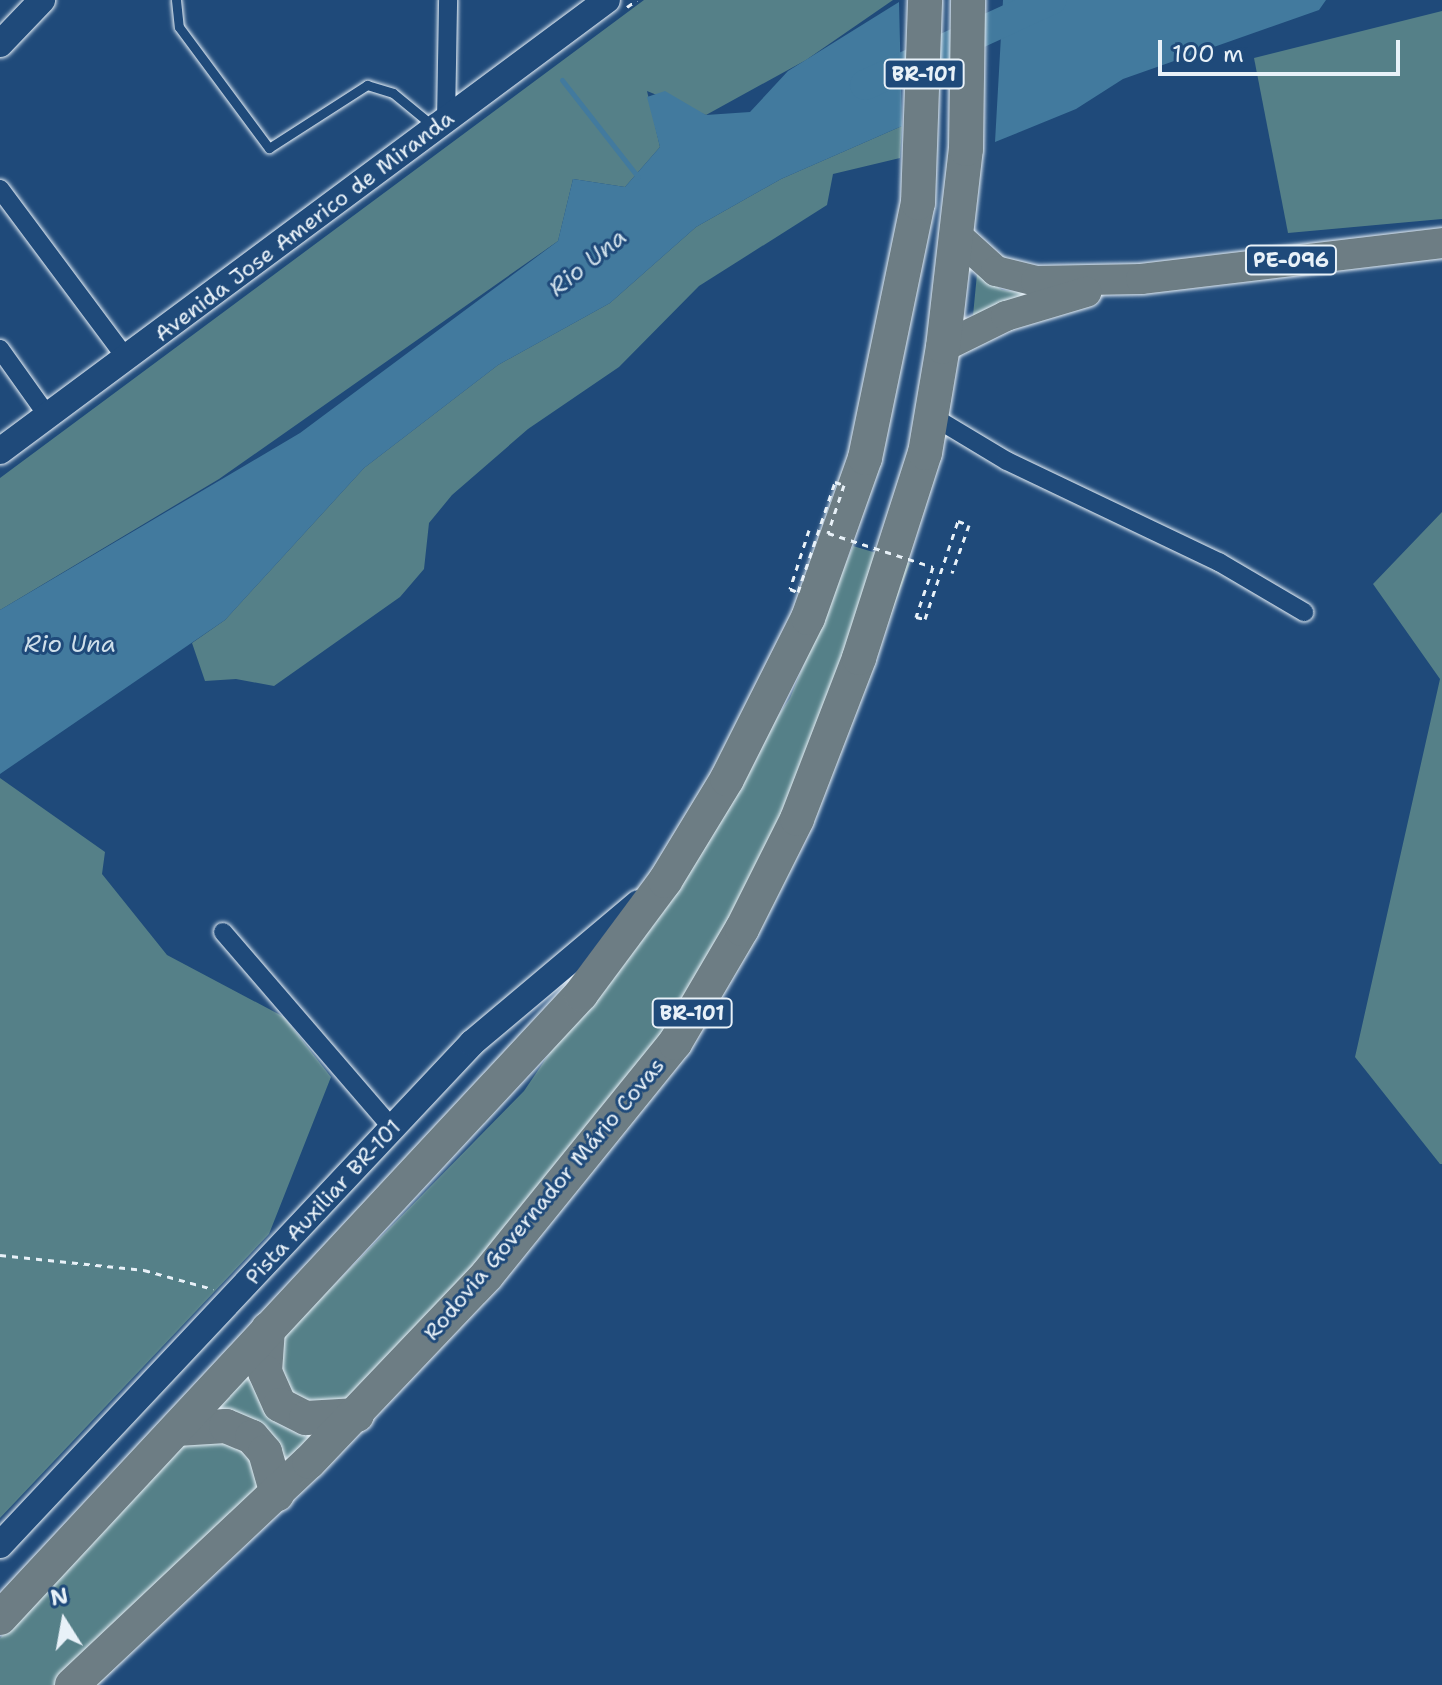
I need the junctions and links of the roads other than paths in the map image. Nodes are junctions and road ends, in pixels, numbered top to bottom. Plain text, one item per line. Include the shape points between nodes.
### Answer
1 (42, 0) edge
2 (176, 0) edge
3 (448, 0) edge
4 (607, 0) edge
5 (925, 0) edge
6 (968, 0) edge
7 (579, 10) edge
8 (0, 44) edge
9 (441, 124) junction
10 (0, 189) edge
11 (956, 235) junction
12 (1442, 243) edge
13 (1141, 279) junction
14 (943, 347) junction
15 (0, 349) edge
16 (126, 358) junction
17 (47, 415) junction
18 (932, 416) junction
19 (0, 451) edge
20 (1304, 612) dead end
21 (665, 881) junction
22 (223, 932) dead end
23 (392, 1128) junction
24 (268, 1329) junction
25 (357, 1415) junction
26 (177, 1429) junction
27 (277, 1494) junction
28 (0, 1545) edge
29 (0, 1618) edge
30 (72, 1685) edge

1 - 8 main road
2 - 9 lane via 179,27 269,148 367,85 393,93
3 - 9 street
4 - 7 main road, Avenida Jose Americo de Miranda
5 - 21 highway, BR-101 via 924,149 886,376 829,562 781,677
6 - 11 highway, Rodovia Governador Mário Covas / BR-101 via 966,149
7 - 9 main road, Avenida Jose Americo de Miranda
9 - 16 main road, Avenida Jose Americo de Miranda
10 - 16 street
11 - 13 main road, PE-096 via 977,257 1013,278
11 - 14 highway, Rodovia Governador Mário Covas / BR-101
12 - 13 main road, PE-096
13 - 14 main road, PE-096 via 1006,316
14 - 18 highway, Rodovia Governador Mário Covas / BR-101
15 - 17 street
16 - 17 main road, Avenida Jose Americo de Miranda
17 - 19 main road, Avenida Jose Americo de Miranda
18 - 20 street via 1007,461 1219,562
18 - 25 highway, Rodovia Governador Mário Covas / BR-101 via 902,533 859,658 797,819 742,929 675,1043 594,1146 487,1275
21 - 23 main road, Pista Auxiliar BR-101 via 500,1016
21 - 24 highway, BR-101 via 581,994
22 - 23 street
23 - 28 main road, Pista Auxiliar BR-101
24 - 25 highway via 265,1372 280,1405 306,1418
24 - 26 highway, BR-101
25 - 27 highway, Rodovia Governador Mário Covas / BR-101
26 - 27 highway via 226,1426 252,1437 265,1452
26 - 29 highway, BR-101
27 - 30 highway, Rodovia Governador Mário Covas / BR-101

